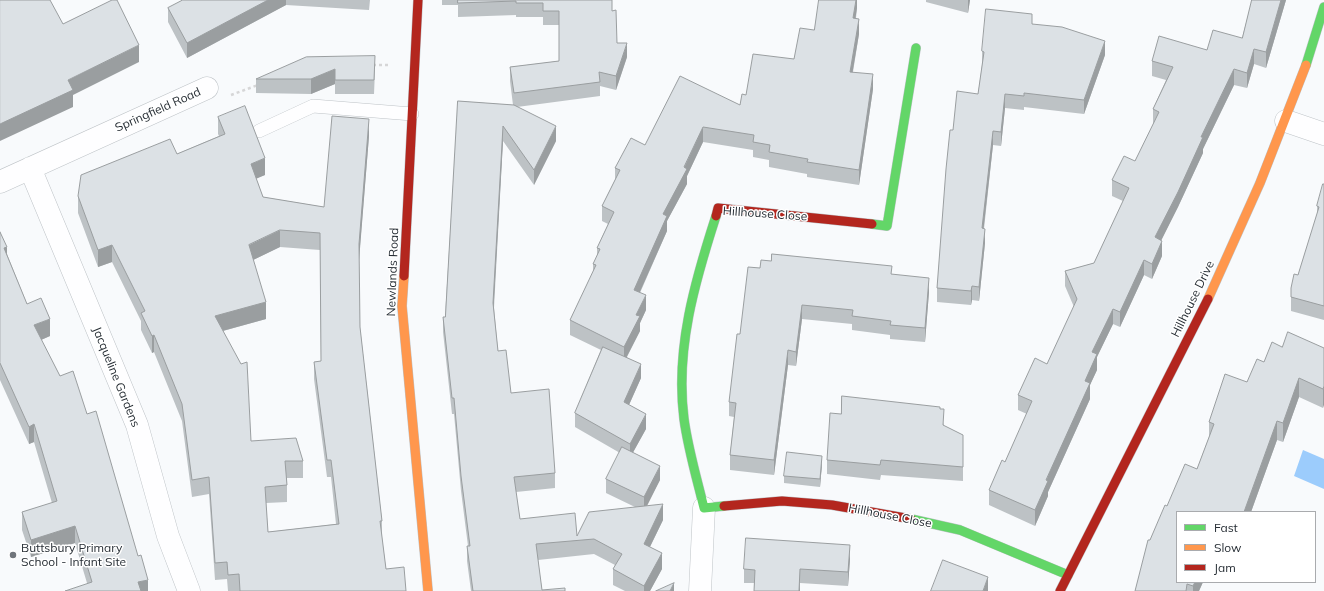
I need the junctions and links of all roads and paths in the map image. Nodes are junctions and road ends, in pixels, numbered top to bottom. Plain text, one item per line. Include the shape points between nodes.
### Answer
1 (418, 0) edge
2 (1324, 7) edge
3 (916, 48) dead end
4 (371, 65) edge
5 (416, 65) junction
6 (260, 84) edge
7 (207, 88) joint
8 (412, 114) junction
9 (1286, 120) junction
10 (259, 131) dead end
11 (1324, 134) edge
12 (30, 168) junction
13 (0, 182) edge
14 (704, 508) junction
15 (1068, 575) junction
16 (189, 591) edge
17 (428, 591) edge
18 (700, 591) edge
19 (1060, 591) edge

1 - 5 street, Newlands Road
2 - 9 street, Hillhouse Drive
3 - 14 street, Hillhouse Close via 888,226 718,208 696,282 683,349 684,419
4 - 5 path
5 - 8 street, Newlands Road
6 - 7 path, Springfield Road via 232,96
7 - 12 street, Springfield Road
8 - 10 lane via 313,106
8 - 17 street, Newlands Road via 402,306
9 - 11 street
9 - 15 street, Hillhouse Drive via 1236,239 1138,441
12 - 13 street, Springfield Road
12 - 16 street, Jacqueline Gardens via 137,425 168,536
14 - 15 street, Hillhouse Close via 782,501 832,505 895,516 960,530
14 - 18 street, Hillhouse Close
15 - 19 street, Hillhouse Drive

